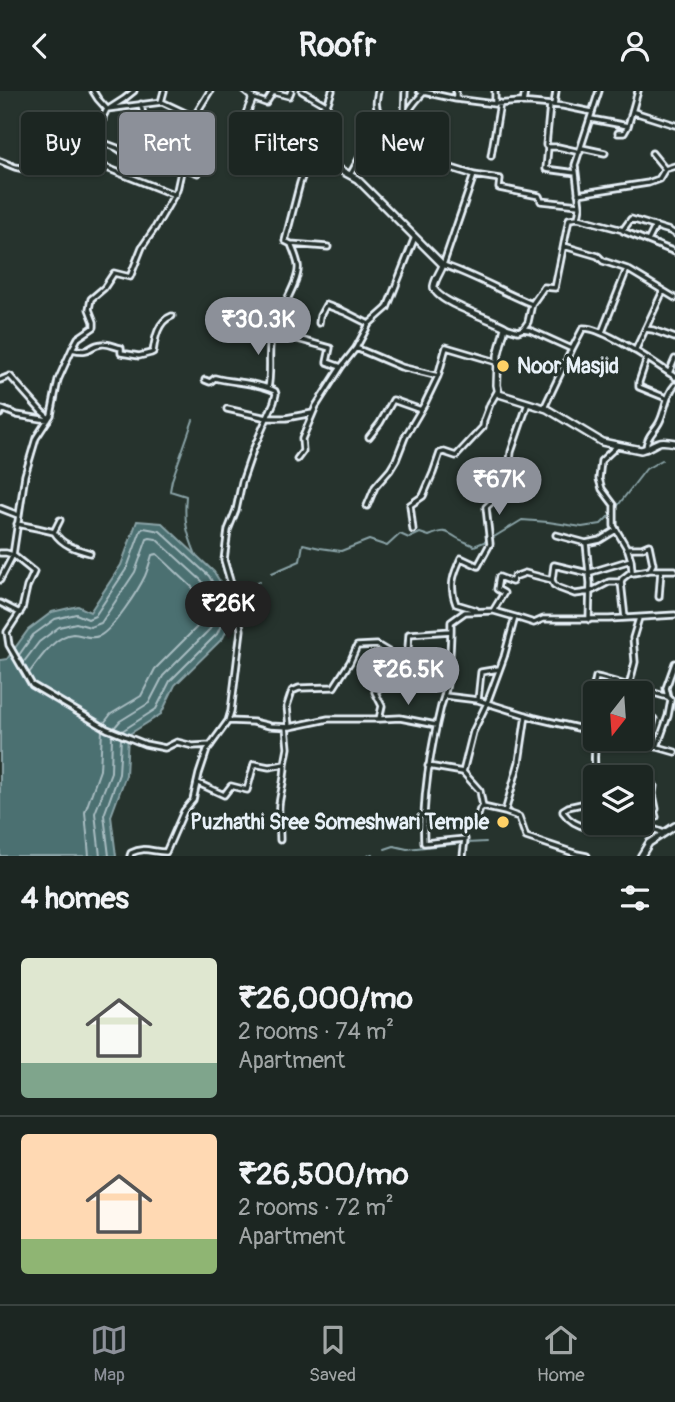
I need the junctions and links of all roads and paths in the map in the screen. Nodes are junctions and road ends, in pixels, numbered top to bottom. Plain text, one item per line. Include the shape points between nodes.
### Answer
1 (93, 91) edge
2 (134, 91) edge
3 (164, 91) edge
4 (210, 91) edge
5 (246, 91) edge
6 (292, 91) edge
7 (302, 91) edge
8 (332, 91) edge
9 (378, 91) edge
10 (405, 91) edge
11 (421, 91) edge
12 (456, 91) edge
13 (495, 91) edge
14 (525, 91) edge
15 (556, 91) edge
16 (599, 91) edge
17 (638, 91) edge
18 (434, 93) edge
19 (252, 97) junction
20 (456, 99) junction
21 (161, 102) junction
22 (498, 103) junction
23 (523, 103) junction
24 (141, 104) junction
25 (326, 105) junction
26 (552, 105) junction
27 (108, 109) junction
28 (142, 112) edge
29 (184, 112) edge
30 (197, 112) edge
31 (247, 112) edge
32 (324, 112) edge
33 (408, 112) edge
34 (592, 112) junction
35 (633, 112) junction
36 (591, 119) junction
37 (675, 125) edge
38 (628, 126) junction
39 (618, 133) dead end
40 (548, 147) junction
41 (119, 149) edge
42 (581, 150) junction
43 (605, 153) dead end
44 (652, 153) dead end
45 (491, 156) dead end
46 (0, 161) edge
47 (675, 166) edge
48 (664, 169) junction
49 (342, 171) edge
50 (576, 173) junction
51 (182, 175) edge
52 (303, 175) edge
53 (350, 175) junction
54 (474, 175) junction
55 (578, 194) junction
56 (175, 195) junction
57 (579, 205) junction
58 (578, 218) junction
59 (655, 227) junction
60 (623, 230) junction
61 (675, 234) edge
62 (415, 236) junction
63 (648, 241) junction
64 (291, 244) junction
65 (564, 246) junction
66 (328, 247) dead end
67 (675, 252) edge
68 (443, 265) junction
69 (627, 269) junction
70 (663, 291) junction
71 (675, 297) edge
72 (532, 304) junction
73 (172, 316) dead end
74 (319, 323) dead end
75 (369, 324) junction
76 (505, 327) junction
77 (523, 328) junction
78 (645, 329) junction
79 (272, 332) junction
80 (602, 332) junction
81 (675, 338) edge
82 (356, 348) junction
83 (72, 349) junction
84 (572, 349) junction
85 (635, 351) junction
86 (647, 358) junction
87 (675, 359) edge
88 (497, 362) junction
89 (341, 367) junction
90 (668, 373) junction
91 (438, 376) junction
92 (675, 377) edge
93 (0, 380) edge
94 (205, 380) dead end
95 (675, 385) edge
96 (268, 388) junction
97 (497, 392) junction
98 (666, 398) junction
99 (528, 403) junction
100 (544, 408) junction
101 (227, 409) dead end
102 (421, 409) junction
103 (1, 410) edge
104 (313, 413) junction
105 (267, 418) junction
106 (49, 419) junction
107 (369, 437) dead end
108 (675, 443) edge
109 (618, 445) junction
110 (646, 449) junction
111 (297, 459) dead end
112 (367, 506) dead end
113 (0, 508) edge
114 (18, 515) junction
115 (60, 520) dead end
116 (17, 524) junction
117 (414, 530) dead end
118 (617, 530) junction
119 (54, 532) junction
120 (556, 535) dead end
121 (586, 543) junction
122 (627, 548) junction
123 (0, 553) edge
124 (90, 553) dead end
125 (13, 555) junction
126 (631, 560) junction
127 (650, 570) junction
128 (661, 570) junction
129 (675, 570) edge
130 (588, 573) junction
131 (631, 573) junction
132 (0, 580) edge
133 (552, 580) junction
134 (621, 582) junction
135 (590, 592) junction
136 (659, 597) dead end
137 (0, 603) edge
138 (478, 611) junction
139 (492, 611) junction
140 (20, 613) junction
141 (675, 615) edge
142 (515, 617) junction
143 (639, 618) junction
144 (625, 619) junction
145 (589, 620) junction
146 (451, 631) junction
147 (408, 654) junction
148 (675, 663) edge
149 (499, 669) junction
150 (595, 681) edge
151 (611, 681) edge
152 (630, 681) edge
153 (653, 693) edge
154 (445, 696) junction
155 (668, 697) junction
156 (478, 700) junction
157 (487, 703) junction
158 (526, 715) junction
159 (379, 719) junction
160 (654, 719) dead end
161 (228, 721) junction
162 (653, 723) edge
163 (436, 725) junction
164 (288, 727) junction
165 (583, 729) edge
166 (211, 745) junction
167 (653, 746) edge
168 (657, 747) junction
169 (675, 752) edge
170 (285, 764) junction
171 (428, 766) junction
172 (463, 772) junction
173 (198, 783) junction
174 (654, 786) dead end
175 (583, 804) edge
176 (483, 807) junction
177 (654, 810) joint
178 (505, 812) junction
179 (653, 819) edge
180 (475, 825) dead end
181 (583, 826) edge
182 (675, 827) edge
183 (653, 830) edge
184 (664, 833) junction
185 (280, 840) dead end
186 (576, 855) edge
187 (130, 856) edge
188 (463, 856) edge
189 (587, 856) edge
190 (641, 856) edge

1 - 27 street
2 - 27 street
3 - 21 street
4 - 30 street
5 - 19 main road
6 - 19 street via 289,96 273,92 266,103
7 - 25 street
8 - 25 street
9 - 53 street via 377,110 391,142 381,151 368,143
10 - 54 street via 406,154
11 - 18 street
11 - 33 street
12 - 20 street
13 - 22 street
14 - 23 street
15 - 26 street
16 - 34 street
17 - 35 street
18 - 20 street
19 - 31 main road
20 - 22 street
21 - 24 street
21 - 29 street
22 - 23 street
22 - 45 street
23 - 26 street
24 - 27 street
24 - 28 street
25 - 32 street
26 - 34 street
26 - 40 street
27 - 41 street via 101,142
34 - 36 street
35 - 37 street
35 - 38 street
36 - 38 street
36 - 42 street
38 - 39 street
40 - 42 street
40 - 50 street via 546,169
42 - 43 street
42 - 50 street
44 - 48 street
46 - 56 street via 33,170 48,153 72,157
47 - 48 street
48 - 55 street via 659,179 648,183
49 - 53 main road
50 - 55 street
51 - 56 street
52 - 64 street via 285,241
53 - 62 main road
54 - 57 street via 500,179 499,188 541,201
54 - 68 street
55 - 57 street
56 - 83 street via 142,247 130,277 114,273 91,299 94,327 78,338
57 - 58 street
58 - 60 street
58 - 65 street via 569,219
59 - 60 street via 631,219
59 - 61 street
59 - 63 street
60 - 63 street
62 - 68 main road
62 - 75 street via 391,301
63 - 67 street
64 - 66 street
64 - 79 street via 298,266 296,277
65 - 69 street
65 - 72 street via 555,288 544,287
68 - 72 street
68 - 76 main road via 434,286 438,296
69 - 70 street
69 - 80 street
70 - 71 street
70 - 78 street
72 - 77 street
73 - 83 street via 159,329 151,353 135,356 105,344 85,351
74 - 75 street via 326,305
75 - 82 street
76 - 77 street
76 - 88 main road
77 - 84 street
78 - 81 street
78 - 85 street
79 - 89 street via 330,348 327,362
79 - 96 street
80 - 84 street via 584,327
80 - 85 street
82 - 89 street
82 - 91 street
83 - 106 street via 58,380
84 - 100 street
85 - 86 street
86 - 90 street
86 - 98 street via 639,387
87 - 90 street
88 - 91 street via 446,347
88 - 97 main road
89 - 104 street
90 - 92 street
91 - 102 street
93 - 106 street via 10,376
94 - 96 street
95 - 98 street
96 - 105 street via 276,394
97 - 99 main road
97 - 117 street via 482,428 461,451 456,456 440,453 423,496 410,505
98 - 110 street
99 - 100 main road
99 - 138 street via 511,452 507,488 486,507 490,544 478,566 461,558 454,573 451,592 456,604
100 - 109 main road via 602,442
101 - 105 street
102 - 107 street via 393,400
102 - 112 street
103 - 106 street
104 - 105 street
104 - 111 street
105 - 161 street via 242,482 223,560 241,630
106 - 114 street via 36,437
108 - 110 main road via 658,441
109 - 110 main road
109 - 118 street via 603,459 598,474 614,505
113 - 114 street
114 - 116 street
115 - 119 street
116 - 119 street
116 - 125 street
118 - 121 street
118 - 122 street
119 - 124 street via 63,543
120 - 121 street
121 - 130 street
122 - 126 street
122 - 127 street via 649,545
123 - 125 street
125 - 132 street
125 - 140 street via 34,572
126 - 130 street
126 - 131 street
127 - 128 street
127 - 131 street
128 - 129 street
128 - 136 street
130 - 133 street via 554,565
130 - 135 street
131 - 134 street
133 - 135 street via 570,593
133 - 139 street via 524,573 512,582 499,577 497,589 504,593
134 - 135 street via 609,582
134 - 144 street
135 - 145 street
137 - 140 street
138 - 139 street
138 - 146 street via 465,612 451,622
139 - 142 street
140 - 166 street via 7,632 9,645 32,684 107,729 145,744 165,748 177,742
141 - 143 street
142 - 145 street via 531,623
142 - 149 street
143 - 144 street
143 - 152 street
144 - 145 street
146 - 147 street via 409,634
146 - 154 street
147 - 159 street via 407,661 375,692 382,706
147 - 164 street via 392,654 377,645 357,646 334,687 292,691
148 - 155 street via 666,688
149 - 156 street via 481,672
149 - 157 street
150 - 151 street via 596,677
153 - 155 street
154 - 156 street
154 - 163 street
155 - 168 street via 668,716
156 - 157 street
157 - 158 street
157 - 172 street via 473,732
158 - 165 street
158 - 178 street
159 - 163 street
159 - 164 street via 328,719
160 - 162 street
161 - 164 street
161 - 166 street
163 - 171 street
164 - 170 street
166 - 173 street
167 - 168 street
168 - 169 street
170 - 173 street via 254,764 247,790 231,786 224,795
170 - 185 street
171 - 172 street
171 - 188 street via 424,843 466,839
172 - 176 street via 480,791
173 - 187 street via 166,852 142,848
174 - 177 street
175 - 181 street via 563,813
176 - 178 street
176 - 180 street
177 - 179 street
178 - 186 street via 519,817 526,837
182 - 184 main road
183 - 184 street
184 - 190 main road via 649,843
186 - 189 street

